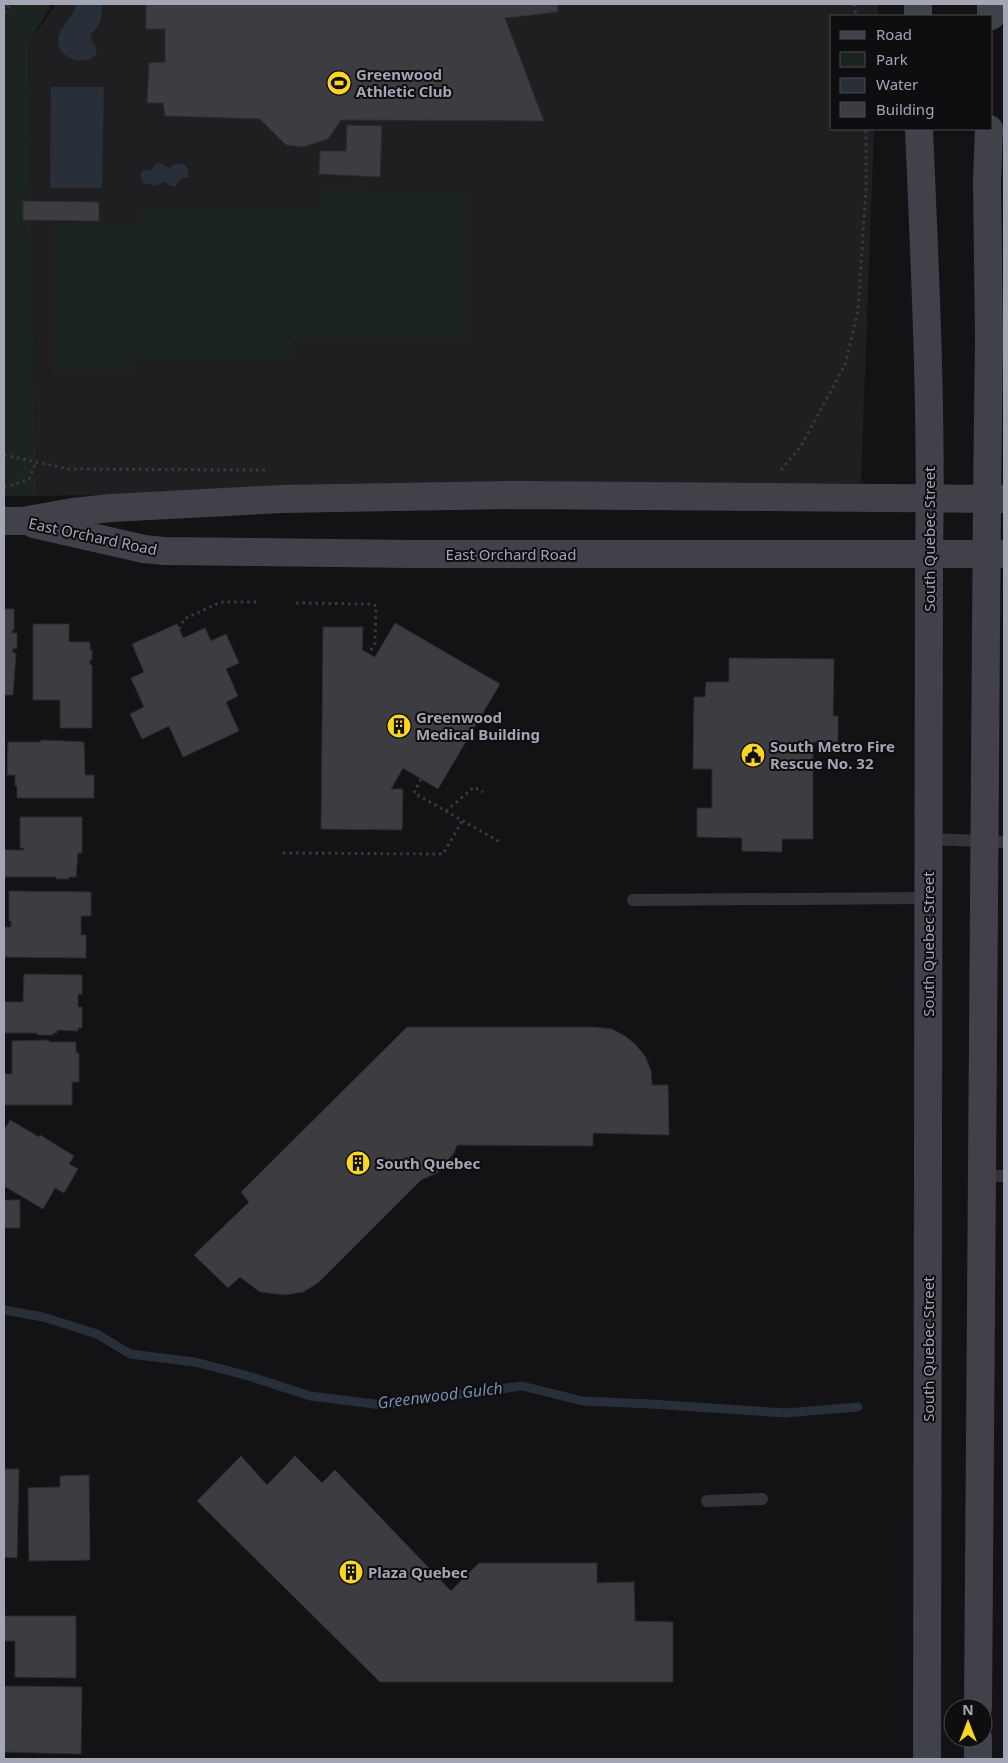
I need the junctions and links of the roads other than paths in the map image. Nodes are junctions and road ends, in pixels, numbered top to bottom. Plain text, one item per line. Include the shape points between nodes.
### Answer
1 (919, 130) edge
2 (988, 130) edge
3 (930, 499) junction
4 (995, 499) edge
5 (13, 521) edge
6 (929, 554) junction
7 (995, 554) edge
8 (928, 839) junction
9 (994, 842) edge
10 (929, 898) junction
11 (633, 900) dead end
12 (993, 1176) edge
13 (762, 1499) dead end
14 (707, 1501) dead end
15 (978, 1698) edge
16 (927, 1759) edge

1 - 3 main road, South Quebec Street
2 - 4 main road via 989,338
3 - 4 main road, East Orchard Road
3 - 5 main road, East Orchard Road via 527,495 292,499 111,508
3 - 6 main road, South Quebec Street
4 - 7 main road
5 - 6 main road, East Orchard Road via 144,550 164,551
6 - 7 main road, East Orchard Road
6 - 8 main road, South Quebec Street
7 - 9 main road
8 - 9 lane
8 - 10 main road, South Quebec Street
9 - 12 main road
10 - 11 lane
10 - 16 main road, South Quebec Street
12 - 15 main road
13 - 14 lane

